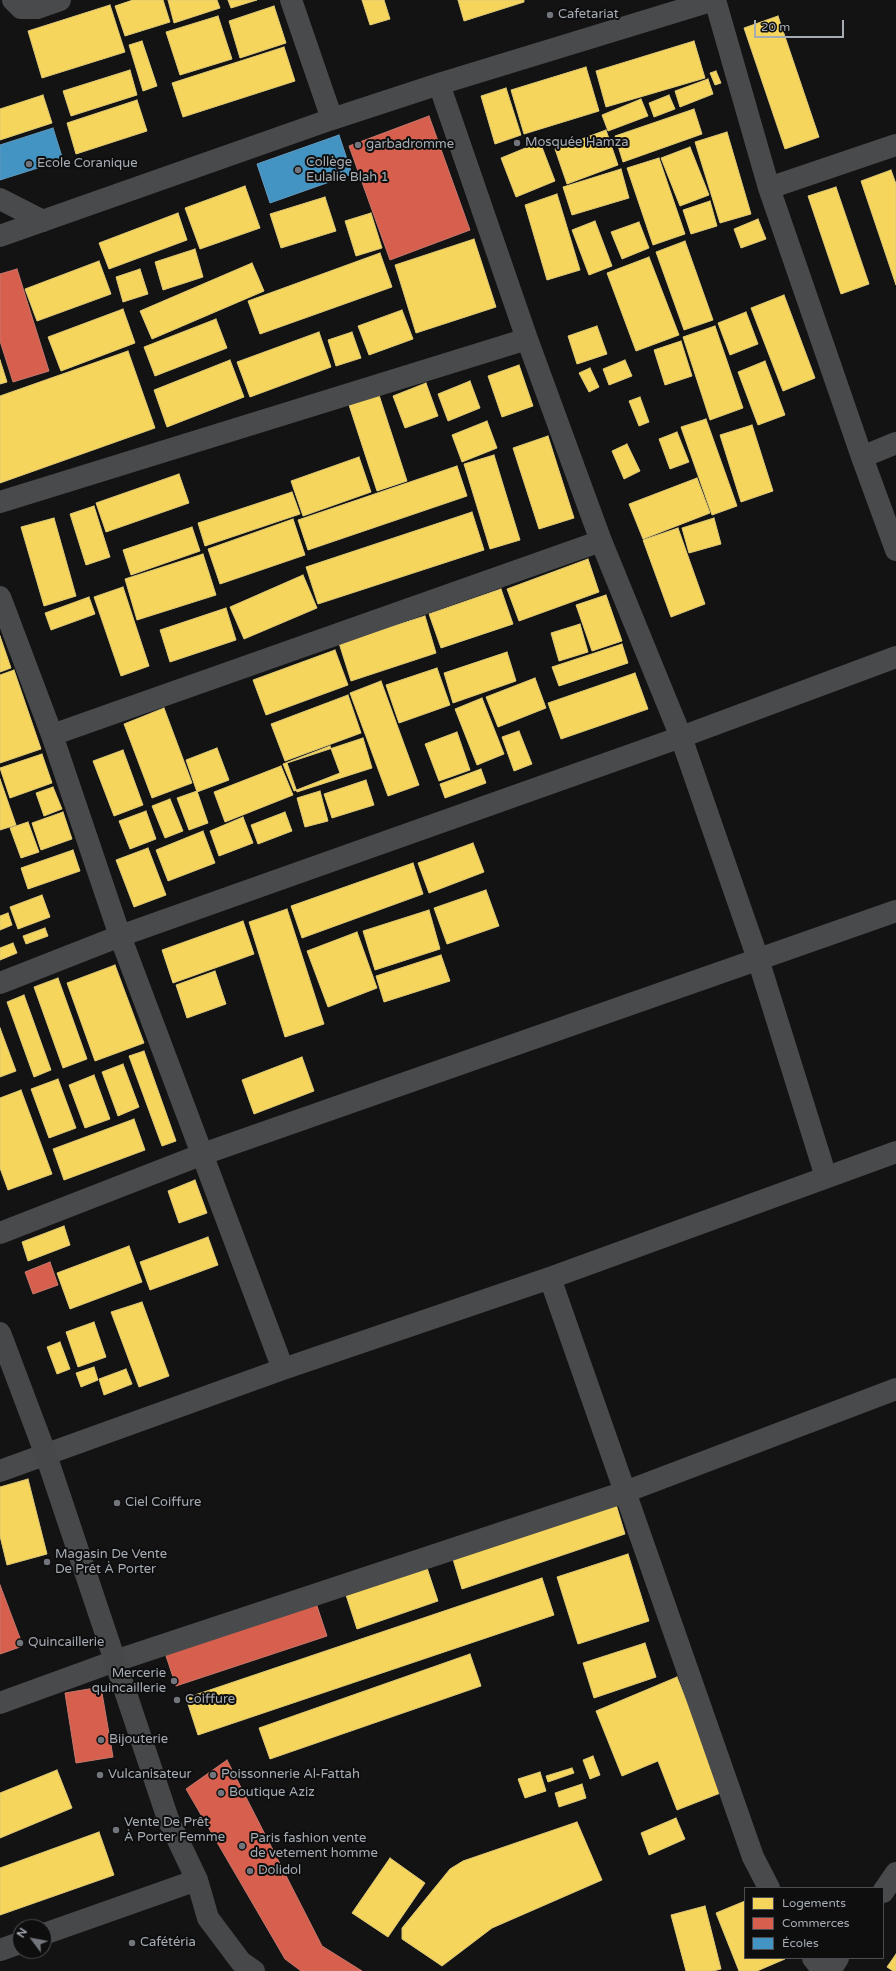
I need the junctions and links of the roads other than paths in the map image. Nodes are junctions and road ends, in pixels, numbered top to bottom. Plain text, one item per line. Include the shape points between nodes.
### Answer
1 (13, 0) edge
2 (60, 0) edge
3 (291, 0) edge
4 (714, 0) edge
5 (439, 84) junction
6 (332, 119) junction
7 (896, 145) edge
8 (769, 188) junction
9 (0, 199) edge
10 (43, 221) junction
11 (0, 236) edge
12 (527, 339) junction
13 (896, 443) edge
14 (862, 457) junction
15 (0, 502) edge
16 (601, 541) junction
17 (896, 550) edge
18 (0, 597) edge
19 (896, 656) edge
20 (52, 735) junction
21 (681, 737) junction
22 (896, 911) edge
23 (120, 936) junction
24 (758, 959) junction
25 (0, 983) edge
26 (896, 1152) edge
27 (203, 1154) junction
28 (826, 1177) junction
29 (0, 1233) edge
30 (550, 1278) junction
31 (0, 1333) edge
32 (283, 1369) junction
33 (896, 1389) edge
34 (46, 1455) junction
35 (0, 1471) edge
36 (625, 1492) junction
37 (115, 1661) junction
38 (0, 1703) edge
39 (896, 1873) edge
40 (197, 1880) junction
41 (768, 1887) edge
42 (884, 1891) edge
43 (52, 1931) edge
44 (12, 1946) edge
45 (0, 1950) edge
46 (814, 1959) edge
47 (837, 1959) edge
48 (254, 1971) edge
49 (822, 1971) edge
50 (830, 1971) edge

1 - 2 street via 21,8 37,8
3 - 6 street
4 - 5 street
4 - 8 street
5 - 6 street
5 - 12 street
6 - 10 street
7 - 8 street
8 - 14 street
9 - 10 street
10 - 11 street
12 - 15 street
12 - 16 street
13 - 14 street
14 - 17 street
16 - 20 street
16 - 21 street
18 - 20 street
19 - 21 street
20 - 23 street
21 - 23 street
21 - 24 street
22 - 24 street
23 - 25 street
23 - 27 street
24 - 27 street
24 - 28 street
26 - 28 street
27 - 29 street
27 - 32 street
28 - 30 street
30 - 32 street
30 - 36 street
31 - 34 street
32 - 34 street
33 - 36 street
34 - 35 street
34 - 37 street
36 - 37 street
36 - 41 street via 753,1857
37 - 38 street
37 - 40 street via 168,1819
39 - 42 street
40 - 43 street
40 - 48 street via 208,1918 242,1962
44 - 45 street
46 - 49 street
47 - 50 street

